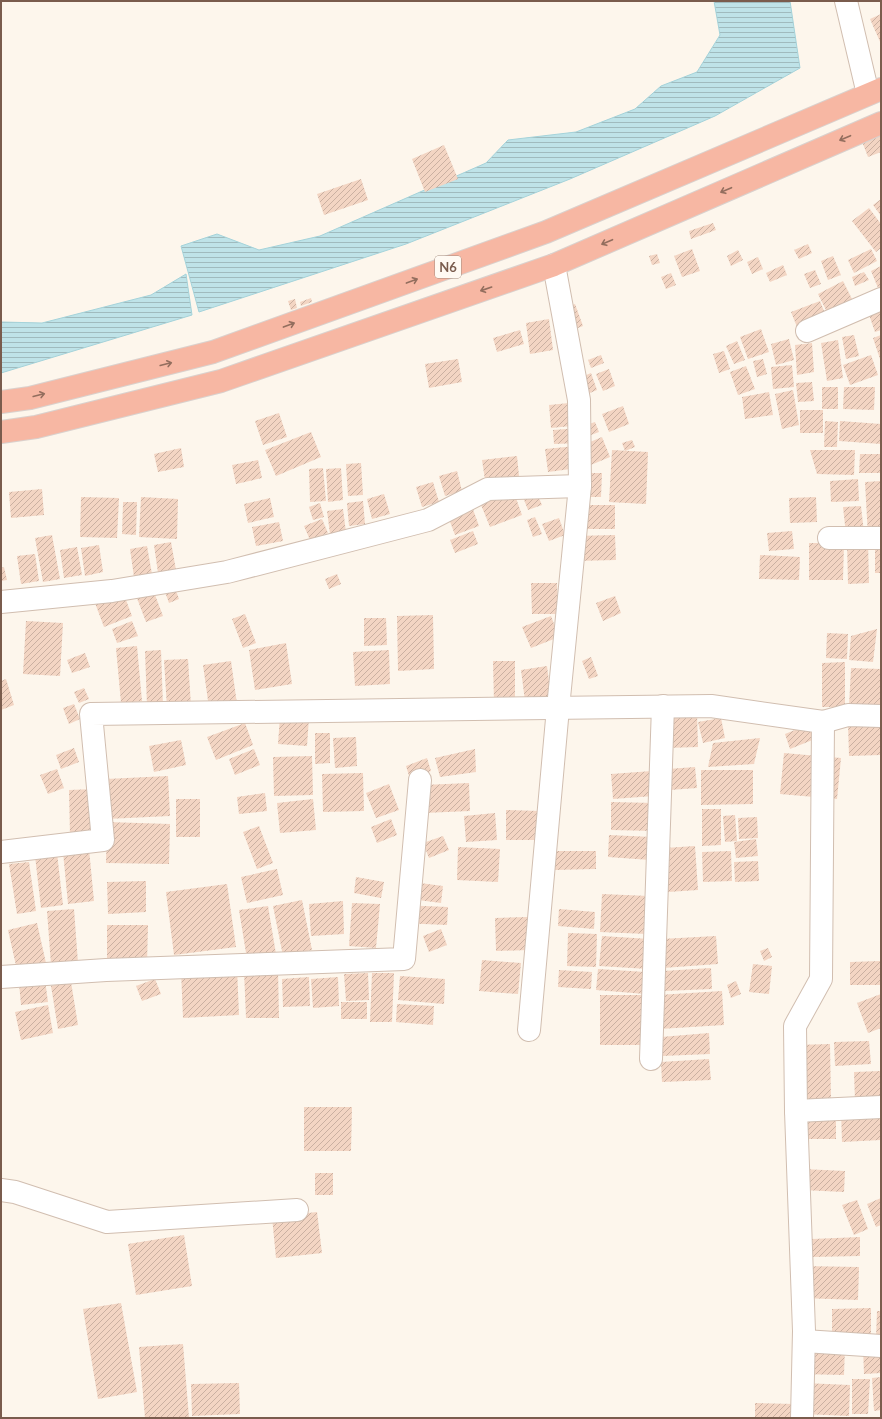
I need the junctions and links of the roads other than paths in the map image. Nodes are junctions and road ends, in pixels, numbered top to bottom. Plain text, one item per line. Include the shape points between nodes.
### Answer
1 (846, 1) edge
2 (874, 91) edge
3 (881, 123) edge
4 (554, 265) junction
5 (881, 299) edge
6 (807, 331) dead end
7 (1, 402) edge
8 (1, 432) edge
9 (580, 486) junction
10 (829, 538) dead end
11 (881, 538) edge
12 (1, 602) edge
13 (663, 706) junction
14 (558, 708) junction
15 (881, 716) edge
16 (823, 722) junction
17 (420, 780) dead end
18 (1, 852) edge
19 (1, 977) edge
20 (529, 1030) dead end
21 (651, 1059) dead end
22 (881, 1107) edge
23 (796, 1111) junction
24 (1, 1190) edge
25 (297, 1210) dead end
26 (804, 1341) junction
27 (881, 1346) edge
28 (802, 1418) edge

1 - 2 street
7 -> 2 highway, N6 via 30,398 213,352 546,232
3 -> 4 highway, N6
4 -> 8 highway, N6 via 222,381 36,427
4 - 9 street via 579,400
5 - 6 street
9 - 12 street via 488,489 428,520 227,572 112,591
9 - 14 street
10 - 11 street
13 - 14 street
13 - 16 street via 711,706
13 - 21 street
14 - 18 street via 91,714 103,840
14 - 20 street
15 - 16 street via 848,715
16 - 23 street via 821,979 795,1026
17 - 19 street via 404,960 106,970
22 - 23 street
23 - 26 street
24 - 25 street via 15,1192 107,1222
26 - 27 street
26 - 28 street

